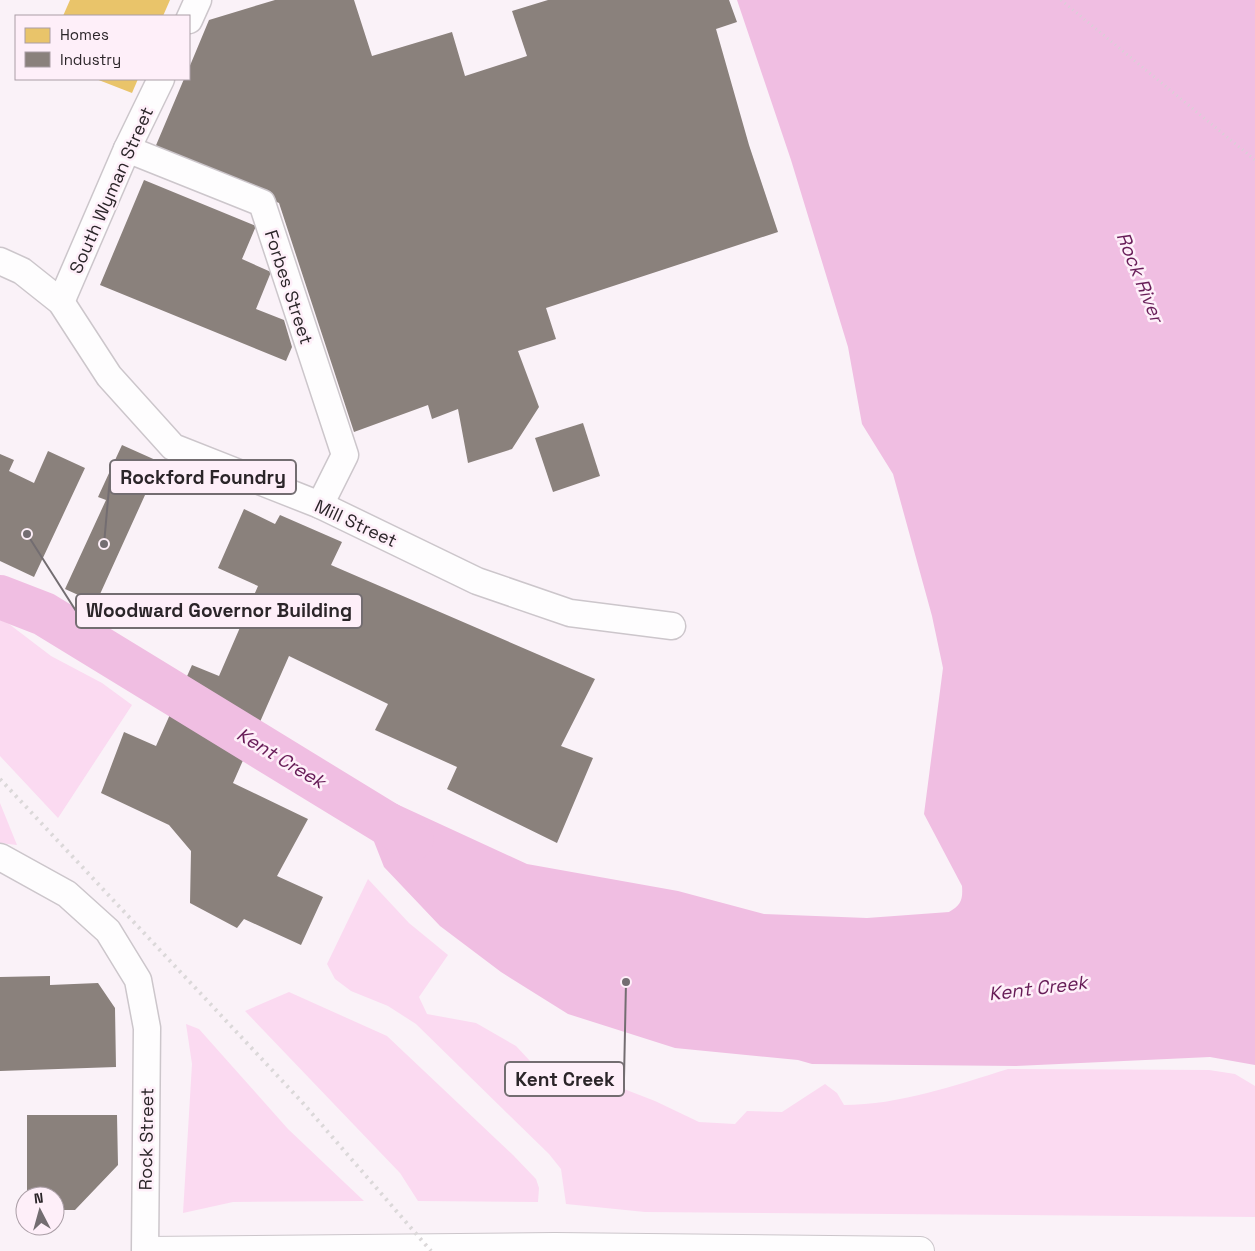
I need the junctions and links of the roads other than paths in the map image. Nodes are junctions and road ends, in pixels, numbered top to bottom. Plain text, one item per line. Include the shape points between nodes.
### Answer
1 (198, 0) edge
2 (190, 18) edge
3 (161, 80) edge
4 (127, 149) junction
5 (0, 261) edge
6 (62, 302) junction
7 (320, 505) junction
8 (672, 626) dead end
9 (0, 857) edge
10 (870, 1250) edge
11 (146, 1251) edge
12 (920, 1251) edge

1 - 2 street
3 - 4 street, South Wyman Street
4 - 6 street, South Wyman Street
4 - 7 street, Forbes Street via 262,204 346,455
5 - 6 street, Mill Street via 22,271
6 - 7 street, Mill Street via 109,376 173,447
7 - 8 street, Mill Street via 477,581 570,613
9 - 11 street, Rock Street via 67,894 108,931 138,980 147,1028
10 - 11 main road via 555,1247
10 - 12 main road

